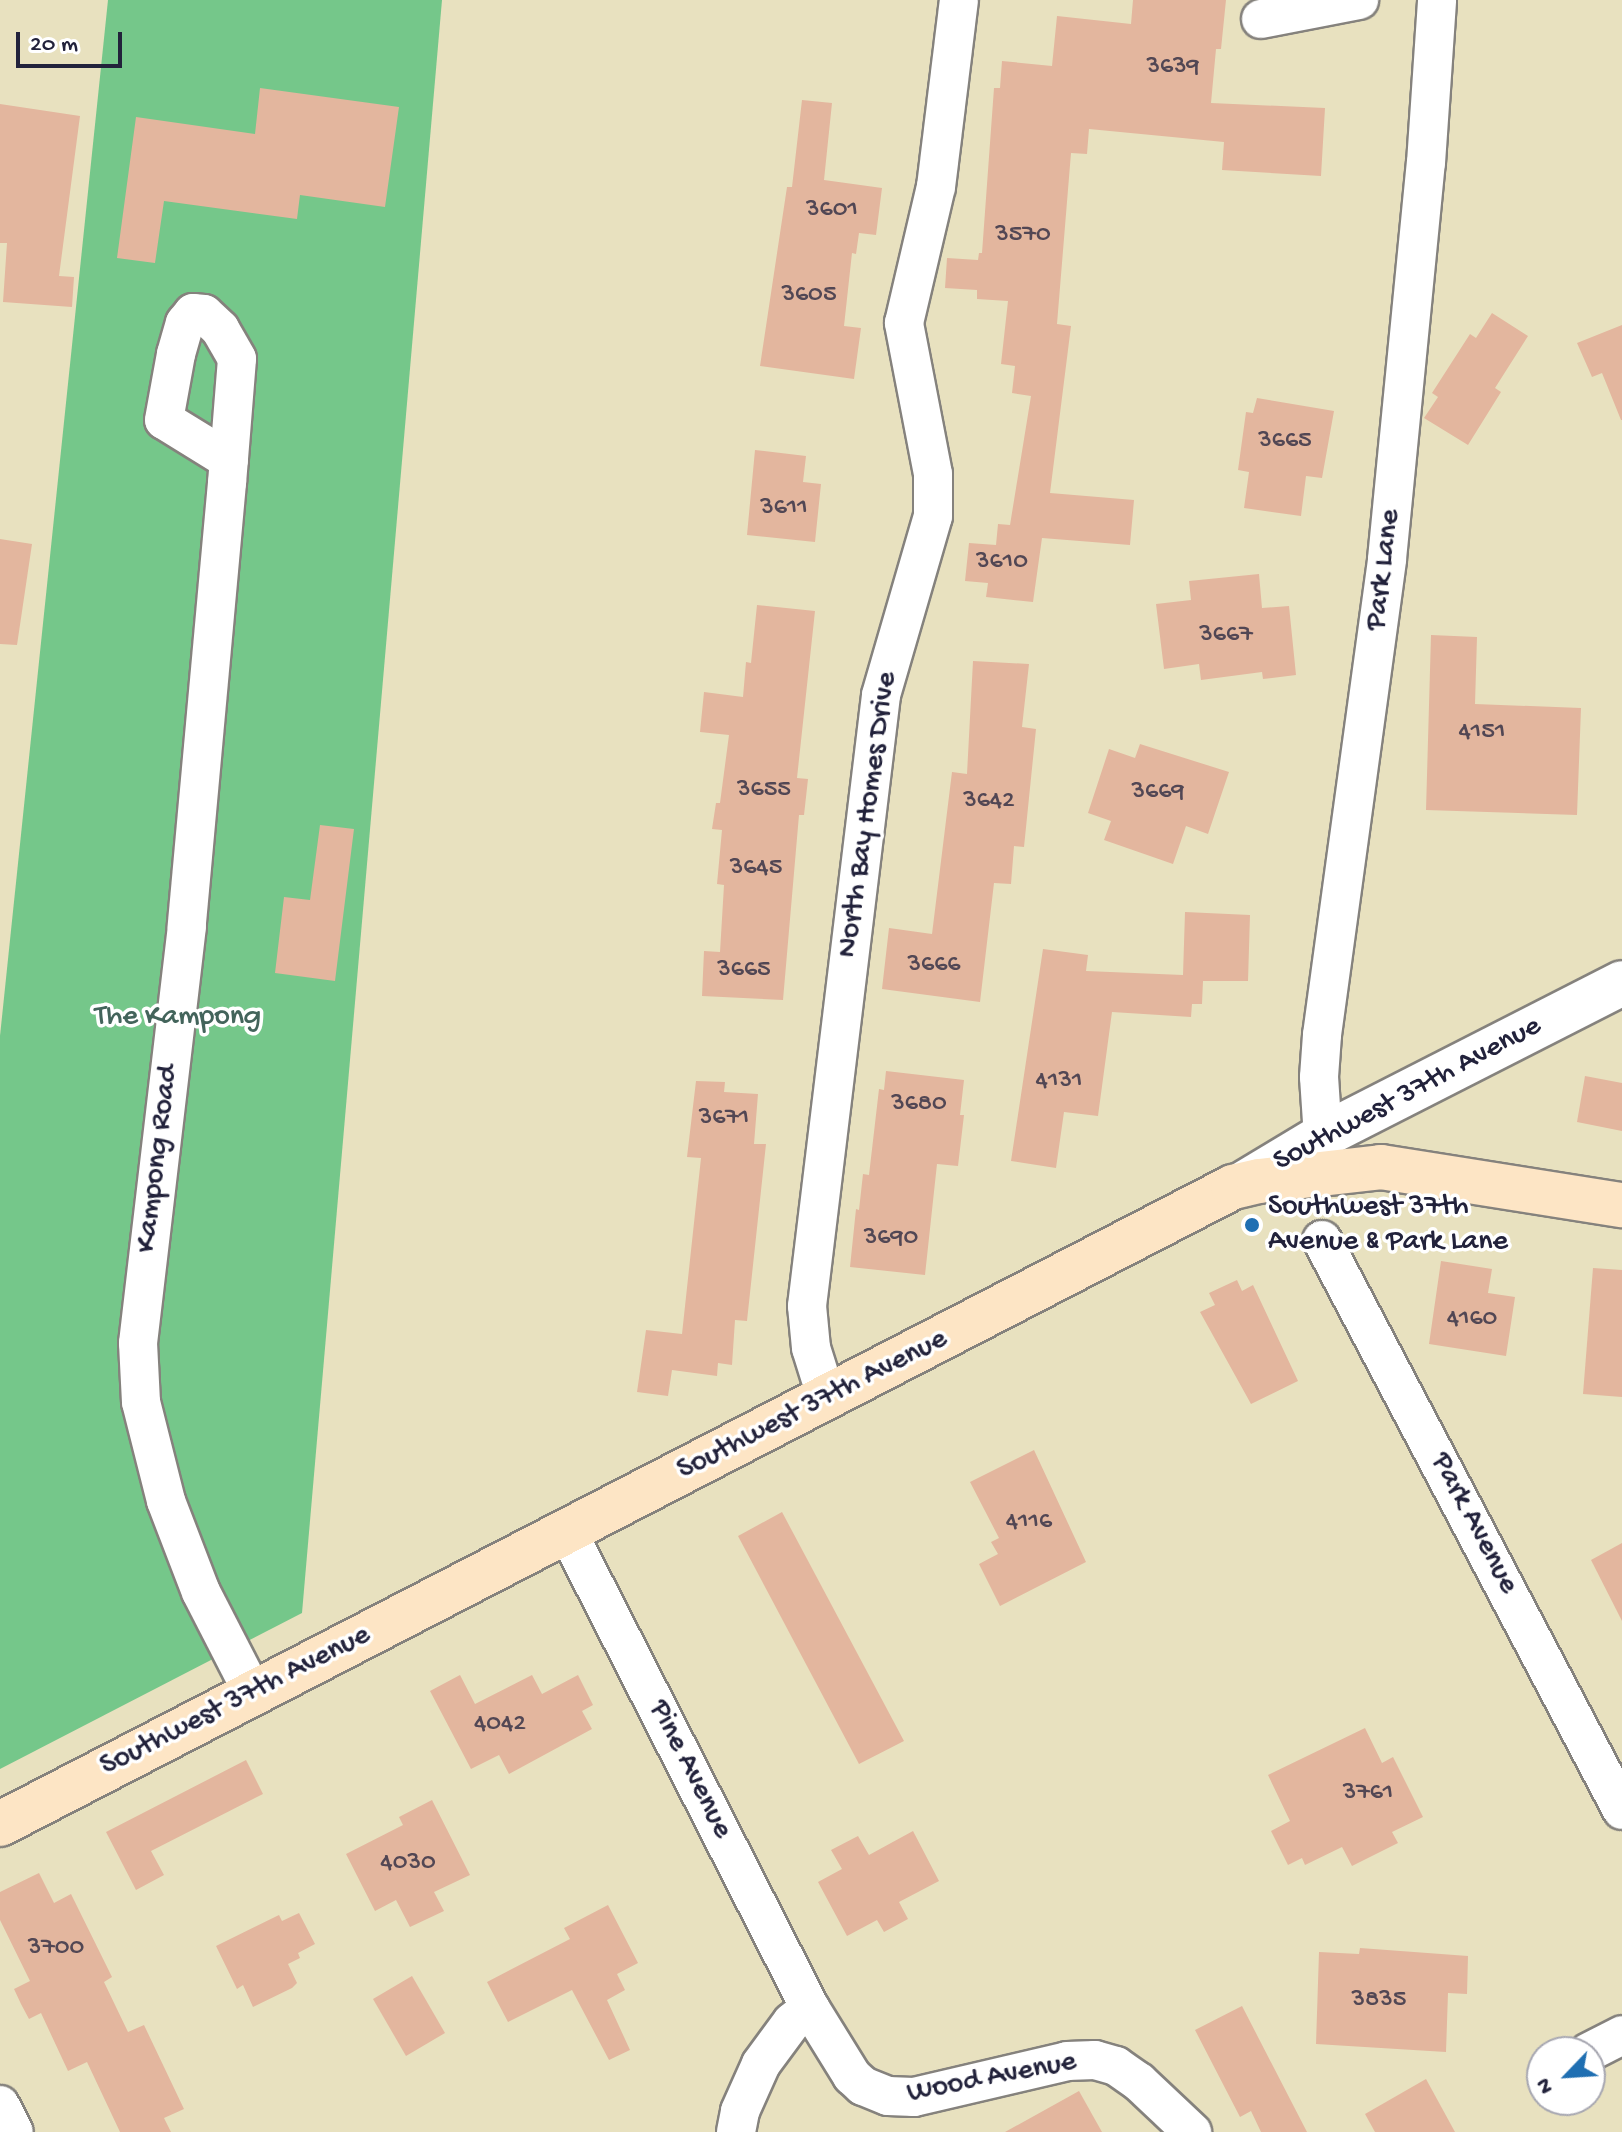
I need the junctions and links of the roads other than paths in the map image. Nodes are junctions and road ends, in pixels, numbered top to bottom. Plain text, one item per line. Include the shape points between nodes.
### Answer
1 (959, 0) edge
2 (1359, 0) edge
3 (1437, 0) edge
4 (1261, 19) dead end
5 (229, 460) dead end
6 (1622, 983) edge
7 (1323, 1137) junction
8 (1243, 1184) junction
9 (1622, 1205) edge
10 (1322, 1240) dead end
11 (827, 1399) junction
12 (568, 1533) junction
13 (253, 1693) junction
14 (1622, 1810) edge
15 (0, 1824) edge
16 (810, 2008) junction
17 (0, 2105) edge
18 (14, 2132) edge
19 (736, 2132) edge
20 (1192, 2132) edge

1 - 11 street, North Bay Homes Drive via 936,187 904,323 933,474 933,516 881,695 807,1306 813,1356
2 - 4 street
3 - 7 street, Park Lane via 1387,559 1322,1035
5 - 13 street, Kampong Road via 187,926 138,1343 141,1402 166,1501 201,1592
6 - 7 street, Southwest 37th Avenue
7 - 8 street, Southwest 37th Avenue
8 - 9 main road via 1381,1167
8 - 11 main road, Southwest 37th Avenue
10 - 14 street, Park Avenue
11 - 12 main road, Southwest 37th Avenue
12 - 13 main road, Southwest 37th Avenue
12 - 16 street, Pine Avenue
13 - 15 main road, Southwest 37th Avenue
16 - 19 street via 792,2022 761,2064
16 - 20 street, Wood Avenue via 852,2076 875,2093 900,2098 935,2095 1031,2069 1095,2060 1116,2066 1139,2082
17 - 18 street

